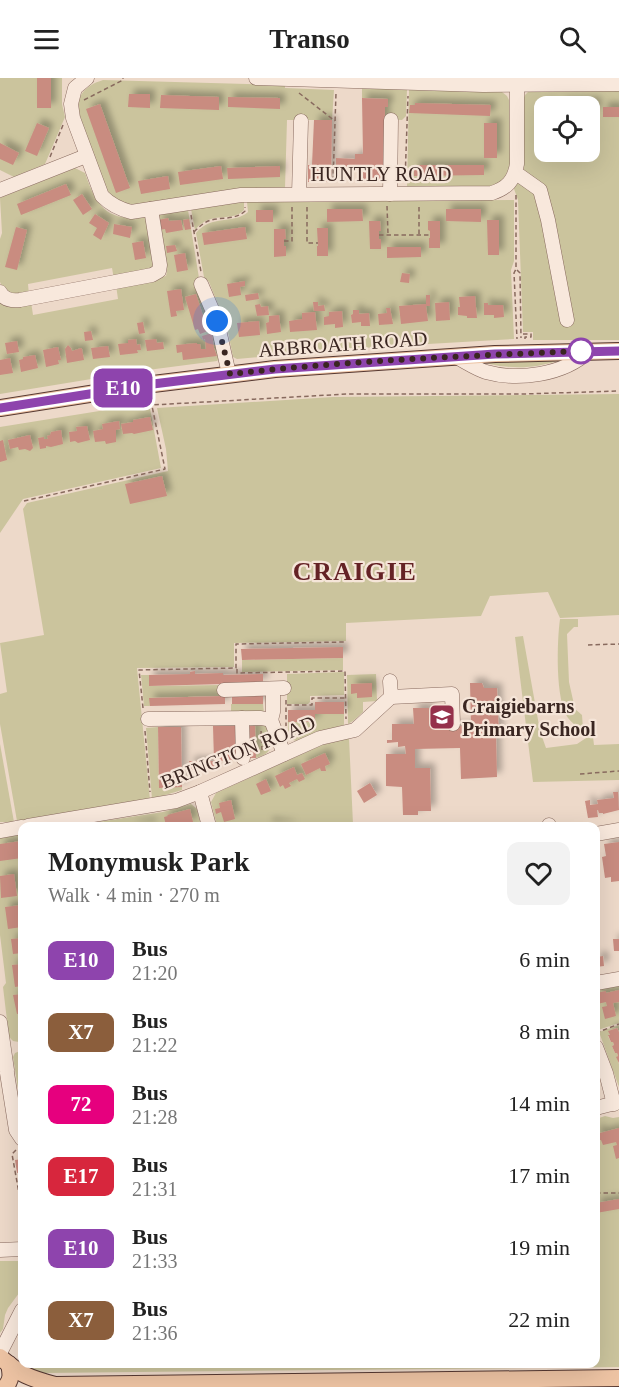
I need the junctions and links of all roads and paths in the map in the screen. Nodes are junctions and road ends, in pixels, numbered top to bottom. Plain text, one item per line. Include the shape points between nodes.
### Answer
1 (87, 78) edge
2 (256, 78) edge
3 (294, 79) edge
4 (336, 81) junction
5 (408, 82) junction
6 (483, 82) edge
7 (619, 84) edge
8 (517, 86) junction
9 (73, 118) junction
10 (391, 120) dead end
11 (301, 121) dead end
12 (335, 121) junction
13 (86, 156) junction
14 (49, 170) junction
15 (514, 177) junction
16 (0, 189) edge
17 (332, 194) junction
18 (405, 194) junction
19 (388, 197) junction
20 (299, 198) junction
21 (245, 200) dead end
22 (419, 200) dead end
23 (189, 203) junction
24 (150, 209) junction
25 (194, 232) junction
26 (388, 235) junction
27 (419, 235) junction
28 (430, 235) dead end
29 (379, 236) dead end
30 (284, 242) dead end
31 (318, 243) dead end
32 (516, 269) junction
33 (201, 284) joint
34 (0, 292) edge
35 (567, 320) dead end
36 (521, 334) junction
37 (525, 337) dead end
38 (521, 338) dead end
39 (517, 343) dead end
40 (619, 351) edge
41 (230, 374) junction
42 (619, 391) edge
43 (151, 400) dead end
44 (152, 405) junction
45 (0, 408) edge
46 (24, 501) dead end
47 (345, 642) dead end
48 (619, 644) edge
49 (588, 645) dead end
50 (237, 668) junction
51 (390, 681) dead end
52 (224, 690) dead end
53 (391, 697) junction
54 (346, 698) junction
55 (286, 705) dead end
56 (242, 718) junction
57 (266, 719) junction
58 (145, 720) junction
59 (453, 724) dead end
60 (350, 731) junction
61 (285, 754) junction
62 (243, 759) dead end
63 (267, 762) junction
64 (619, 771) edge
65 (580, 774) dead end
66 (201, 792) junction
67 (151, 806) junction
68 (53, 822) edge
69 (208, 822) edge
70 (18, 829) edge
71 (619, 830) edge
72 (0, 831) edge
73 (600, 833) edge
74 (619, 979) edge
75 (600, 982) edge
76 (0, 1024) edge
77 (619, 1024) edge
78 (600, 1031) edge
79 (600, 1057) edge
80 (616, 1103) edge
81 (600, 1107) edge
82 (18, 1137) edge
83 (18, 1146) edge
84 (18, 1185) edge
85 (600, 1193) edge
86 (619, 1193) edge
87 (18, 1249) edge
88 (0, 1250) edge
89 (18, 1320) edge
90 (3, 1358) edge
91 (619, 1378) edge
92 (52, 1386) edge
93 (5, 1387) edge

1 - 9 street via 75,88
2 - 3 street
3 - 4 street
3 - 12 path via 293,88
4 - 5 street
4 - 12 path
5 - 6 street
5 - 18 path
6 - 8 street
7 - 8 street
8 - 15 street
9 - 13 street, HUNTLY ROAD
9 - 14 path via 65,121 47,164
10 - 19 street
11 - 20 street
12 - 17 path
13 - 14 street
13 - 24 street, HUNTLY ROAD via 109,204 131,212
14 - 16 street
15 - 18 street, HUNTLY ROAD via 503,189 492,193
15 - 32 path
15 - 35 street via 540,190
17 - 19 street, HUNTLY ROAD
17 - 20 street, HUNTLY ROAD
18 - 19 street, HUNTLY ROAD
19 - 26 path
20 - 23 street, HUNTLY ROAD via 241,195
20 - 30 path via 292,241
20 - 31 path via 307,243
21 - 25 path via 241,215 210,220
22 - 27 path
23 - 24 street, HUNTLY ROAD
23 - 25 path
24 - 34 street via 160,265 152,275 20,300 10,301
25 - 33 path
26 - 27 path
26 - 29 path
27 - 28 path
32 - 36 path via 520,273
32 - 39 path
33 - 41 street via 217,321
36 - 37 path via 531,334
36 - 38 path
40 - 41 main road, ARBROATH ROAD via 456,357
41 - 45 main road, ARBROATH ROAD
42 - 44 path via 347,394
43 - 44 path
44 - 46 path via 165,469
47 - 50 path via 236,644
48 - 49 path
50 - 54 path via 237,673 345,671
50 - 58 path via 139,670
51 - 53 street
52 - 57 street via 278,688 273,712
53 - 59 street via 452,694
53 - 60 street
54 - 55 path via 312,698 312,705
54 - 60 path
56 - 57 street
56 - 58 street
56 - 62 street
57 - 61 street
57 - 63 path via 262,749
58 - 67 path
60 - 61 street, BRINGTON ROAD via 320,738
61 - 63 street, BRINGTON ROAD
63 - 66 street, BRINGTON ROAD
64 - 65 path
66 - 67 street, BRINGTON ROAD
66 - 69 street
67 - 68 street, BRINGTON ROAD
70 - 72 street
71 - 73 street
74 - 75 street
76 - 82 street
77 - 78 path
79 - 80 street
80 - 81 street
83 - 84 path via 12,1154
85 - 86 path
87 - 88 street
89 - 90 street
90 - 92 main road via 20,1373
90 - 93 main road via 11,1373
91 - 92 main road

